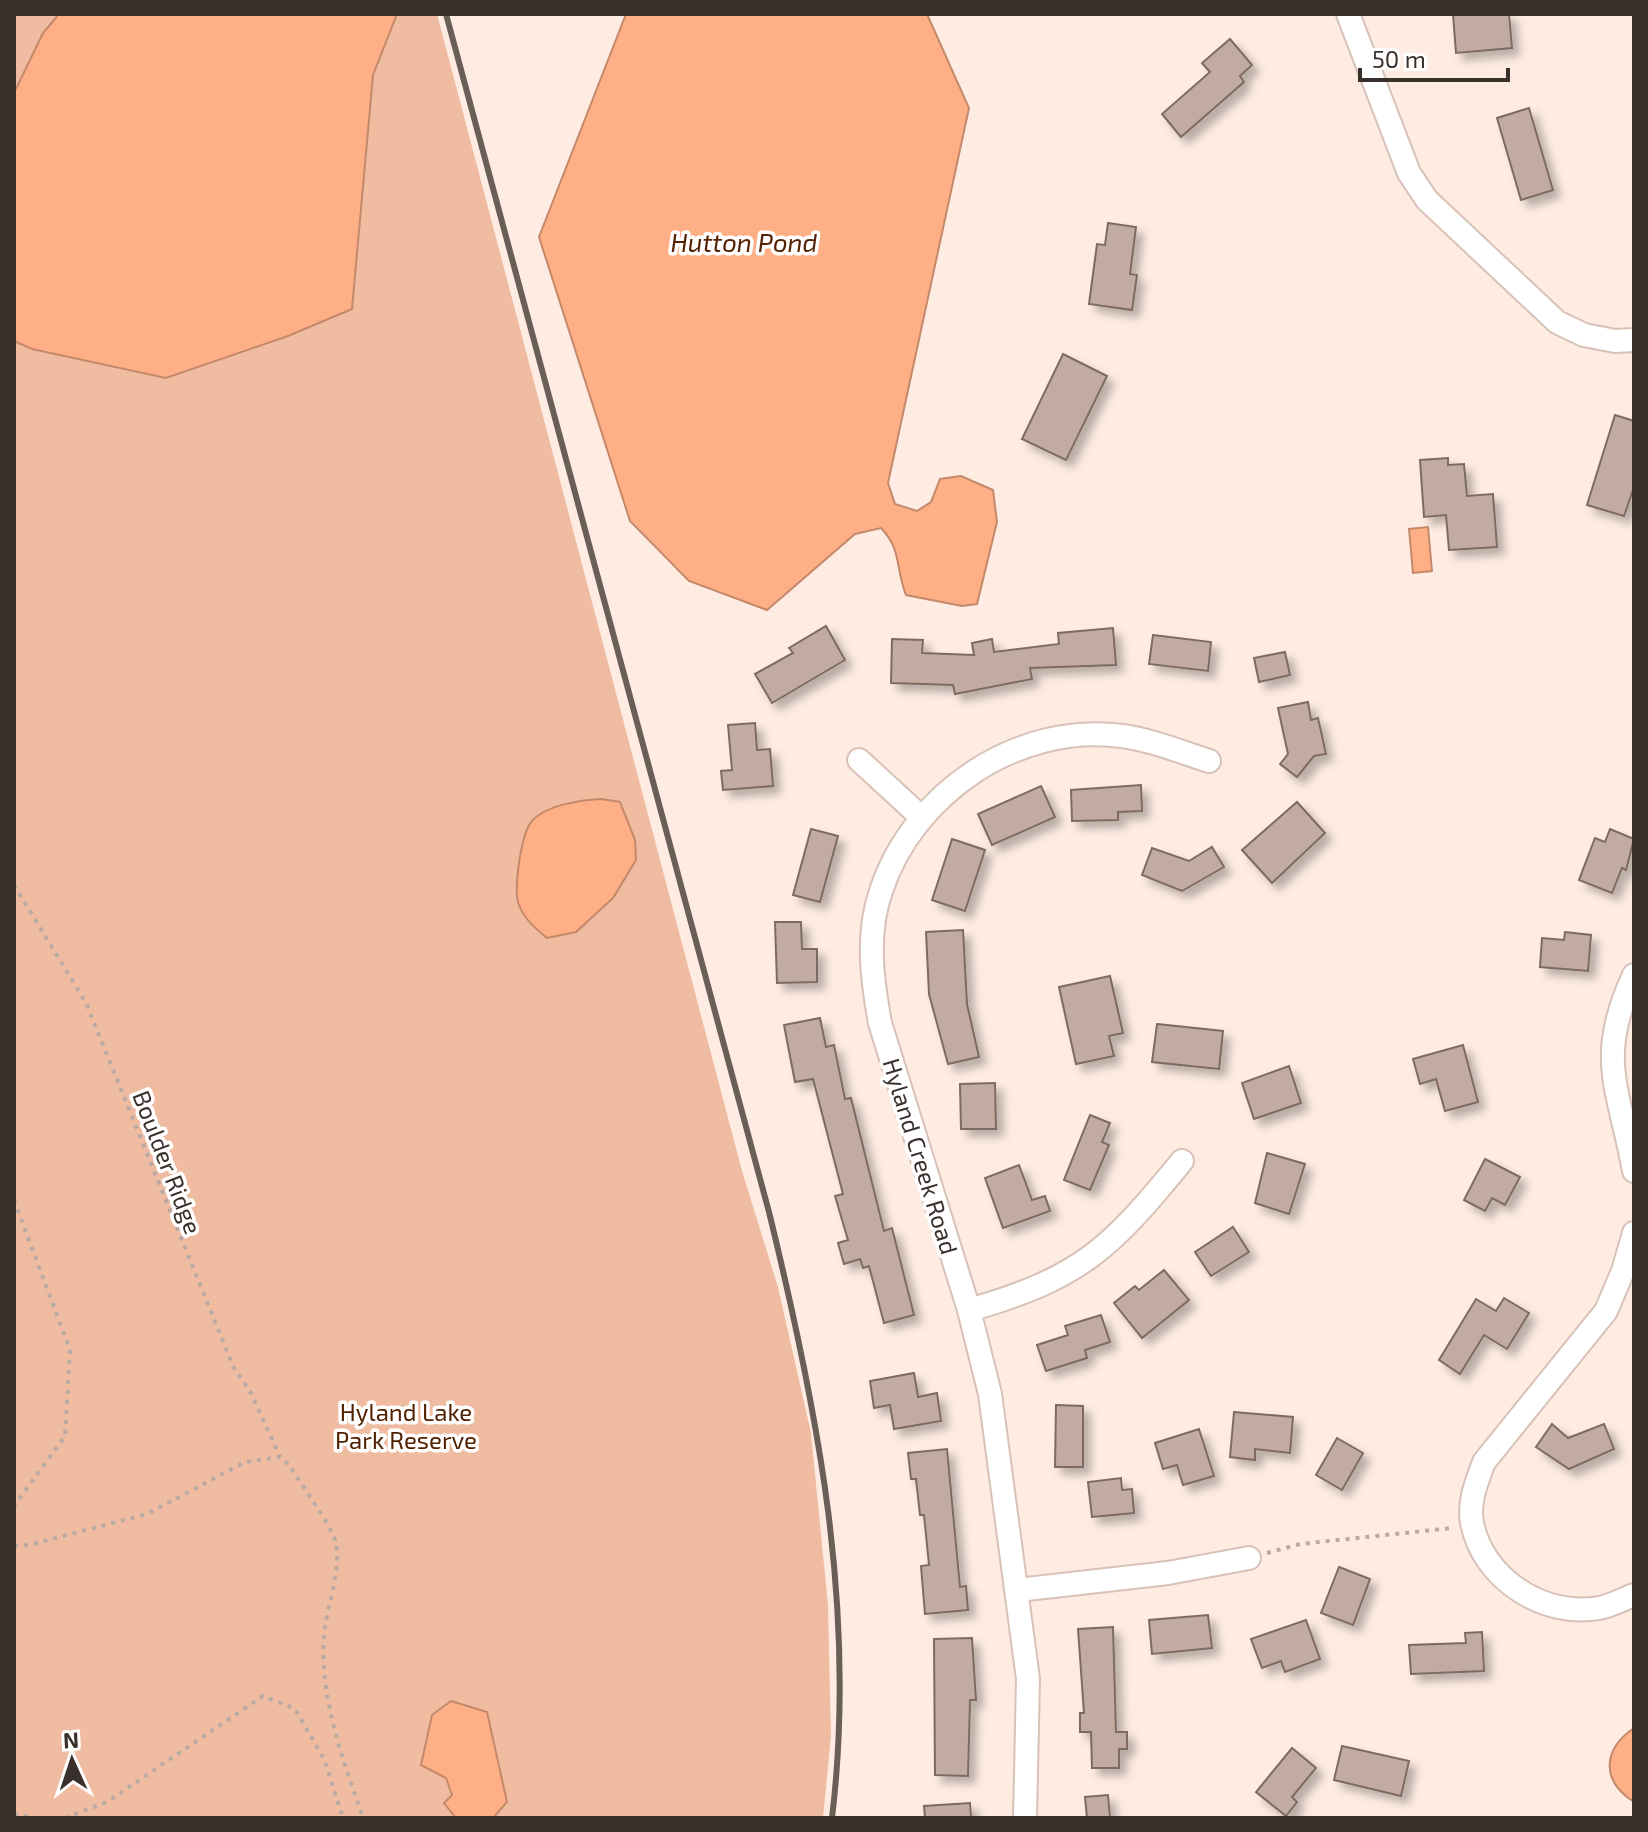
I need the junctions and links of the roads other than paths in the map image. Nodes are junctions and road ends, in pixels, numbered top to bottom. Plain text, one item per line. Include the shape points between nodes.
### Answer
1 (1348, 14) edge
2 (1634, 340) edge
3 (859, 760) dead end
4 (1209, 761) dead end
5 (921, 817) junction
6 (1634, 975) edge
7 (1182, 1161) dead end
8 (1634, 1171) edge
9 (1634, 1233) edge
10 (969, 1310) junction
11 (1249, 1558) road end
12 (1018, 1590) junction
13 (1634, 1595) edge
14 (1025, 1818) edge

1 - 2 street via 1409,173 1427,200 1557,322 1584,335
3 - 5 street
4 - 5 street, Hyland Creek Road via 1121,736 1034,743 992,760 954,784
5 - 10 street, Hyland Creek Road via 897,851 880,892 872,980 880,1023
6 - 8 street via 1617,1011 1612,1040 1613,1084
7 - 10 street via 1120,1234 1083,1265 1039,1288
9 - 13 street via 1606,1311 1484,1462 1473,1490 1471,1520 1493,1567 1541,1603 1600,1608
10 - 12 street, Hyland Creek Road via 990,1394
11 - 12 street
12 - 14 street, Hyland Creek Road via 1028,1679

